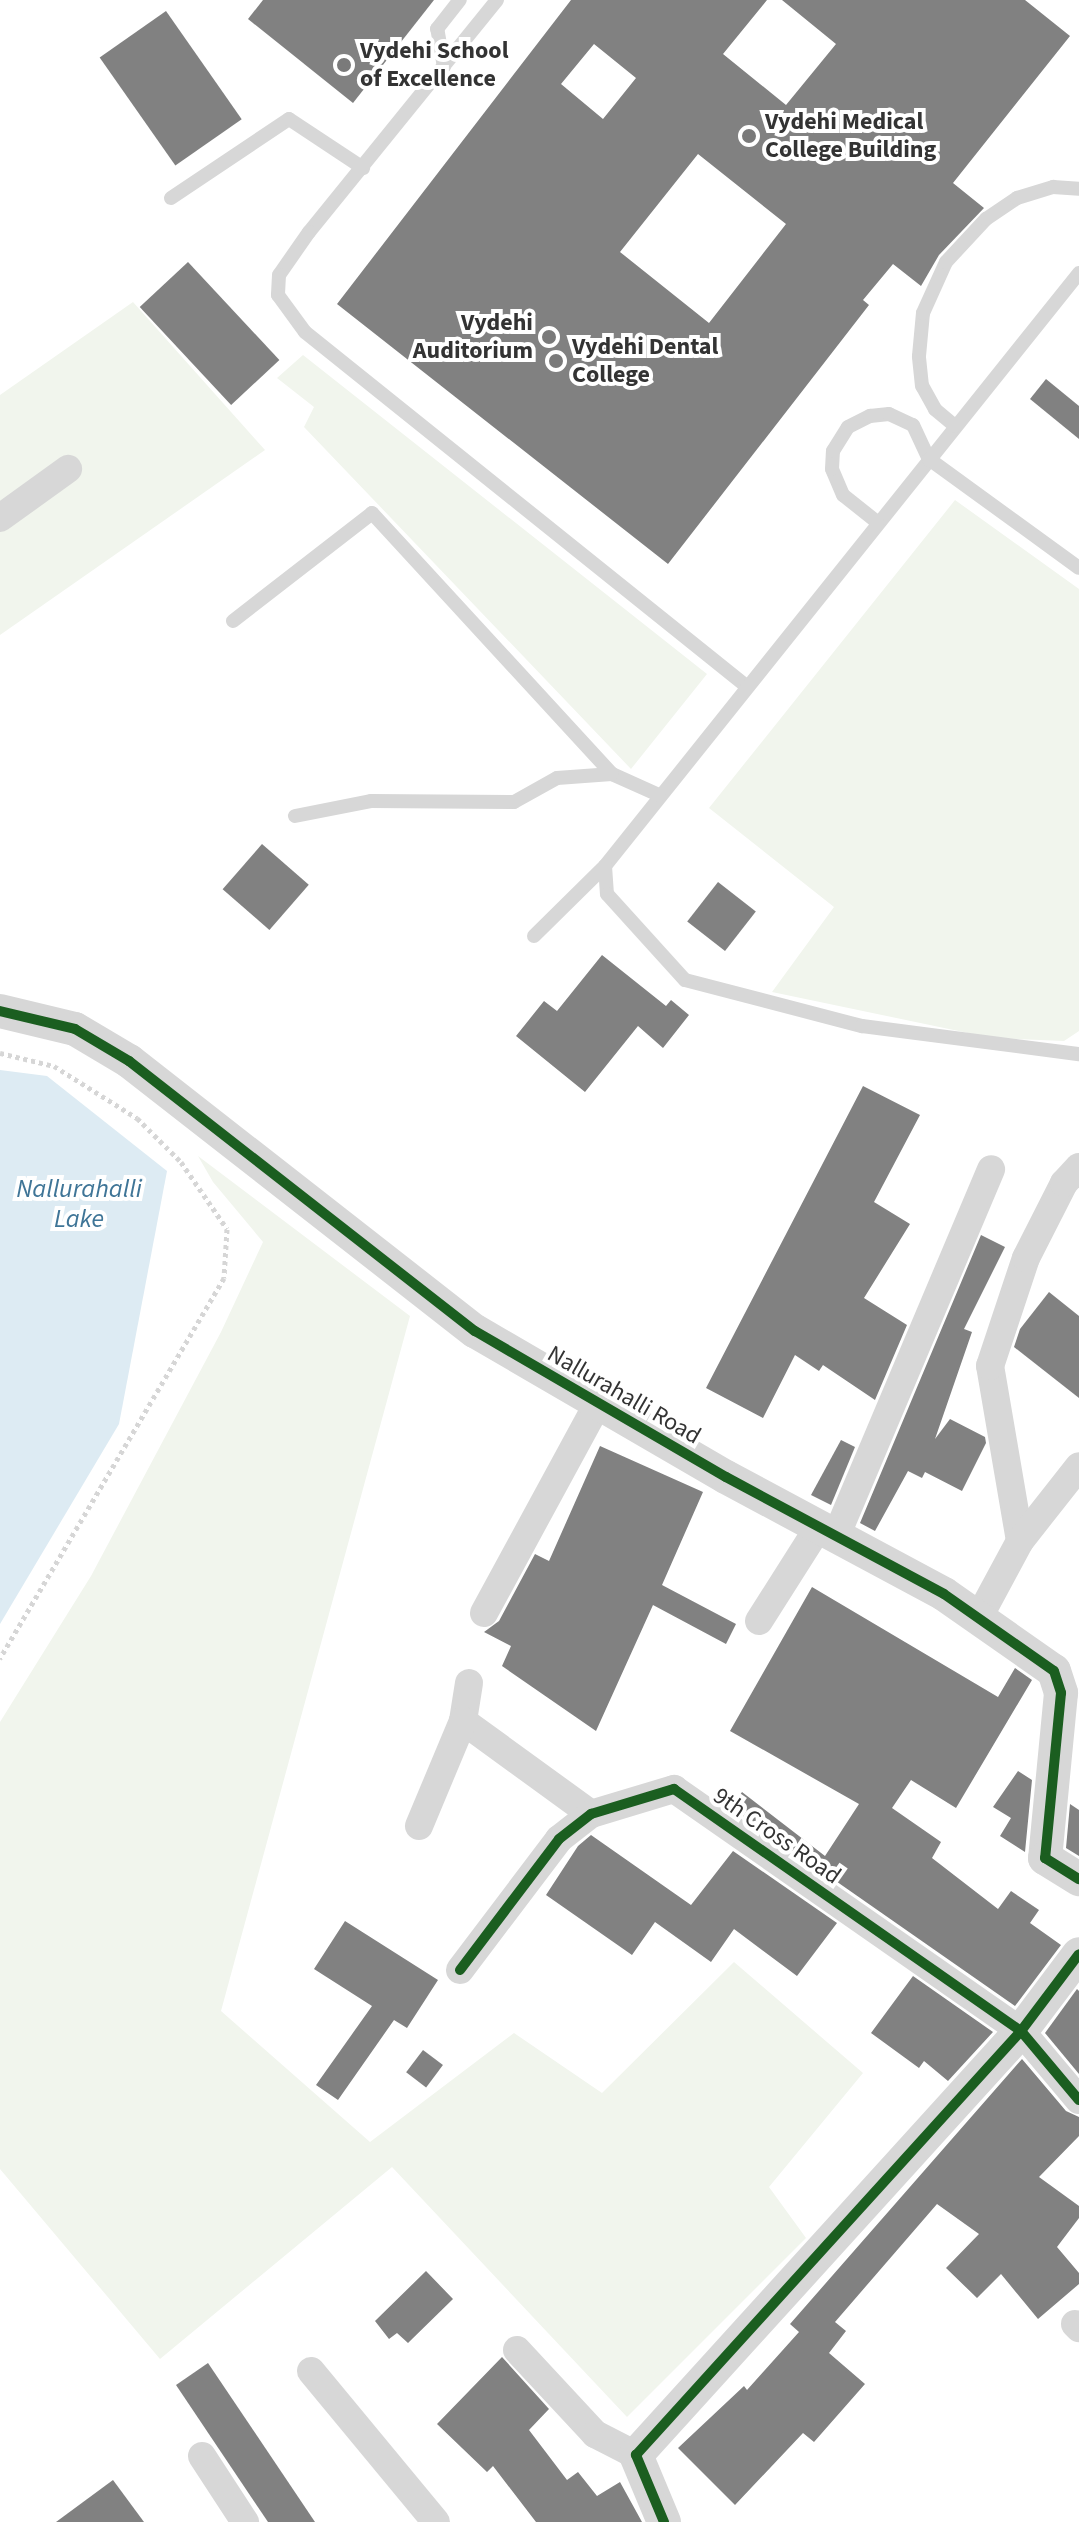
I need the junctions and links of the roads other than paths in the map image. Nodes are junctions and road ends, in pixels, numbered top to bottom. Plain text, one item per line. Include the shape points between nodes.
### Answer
1 (460, 0) edge
2 (497, 0) edge
3 (444, 67) junction
4 (363, 168) junction
5 (1079, 189) edge
6 (171, 198) dead end
7 (1079, 273) edge
8 (955, 426) junction
9 (929, 459) junction
10 (68, 469) dead end
11 (0, 518) edge
12 (877, 522) junction
13 (1079, 568) edge
14 (233, 621) dead end
15 (745, 685) junction
16 (612, 774) junction
17 (659, 795) junction
18 (295, 816) dead end
19 (605, 866) junction
20 (534, 936) dead end
21 (0, 1011) edge
22 (1079, 1054) edge
23 (1079, 1167) edge
24 (991, 1169) dead end
25 (598, 1403) junction
26 (1079, 1466) edge
27 (829, 1529) junction
28 (1020, 1541) junction
29 (484, 1613) dead end
30 (978, 1619) junction
31 (759, 1621) dead end
32 (469, 1683) dead end
33 (463, 1721) junction
34 (591, 1814) junction
35 (419, 1826) dead end
36 (1079, 1879) edge
37 (1079, 1954) edge
38 (460, 1970) dead end
39 (1021, 2031) junction
40 (1079, 2100) edge
41 (517, 2350) dead end
42 (311, 2371) dead end
43 (636, 2455) junction
44 (202, 2456) dead end
45 (245, 2522) edge
46 (436, 2522) edge
47 (664, 2522) edge

1 - 3 lane via 437,29
2 - 3 lane
3 - 4 lane
4 - 6 lane via 289,119
4 - 15 lane via 279,275 278,295 287,314
5 - 8 lane via 1053,187 1017,198 986,219 946,262 923,313 919,356 922,386 935,409
7 - 8 lane
8 - 9 lane
9 - 12 lane
9 - 12 lane via 905,420 870,416 848,427 833,451 835,480 843,495
9 - 13 lane
10 - 11 street
12 - 15 lane
14 - 16 lane via 372,513
15 - 17 lane
16 - 17 lane
16 - 18 lane via 557,778 514,802 371,801
17 - 19 lane
19 - 20 lane
19 - 22 lane via 607,894 685,980 862,1026
21 - 25 street, Nallurahalli Road via 75,1029 129,1061 475,1331
23 - 28 street via 1064,1183 1026,1258 990,1366
24 - 27 street
25 - 27 street, Nallurahalli Road
25 - 29 street
26 - 28 street
27 - 30 street, Nallurahalli Road
27 - 31 street
28 - 30 street
30 - 36 street, Nallurahalli Road via 1054,1671 1061,1693 1044,1849 1052,1864
32 - 33 street
33 - 34 street
33 - 35 street
34 - 38 street, 9th Cross Road via 559,1839
34 - 39 street, 9th Cross Road via 674,1789
37 - 39 street
39 - 40 street, 9th Cross Road
39 - 43 street
41 - 43 street via 595,2434
42 - 46 street
43 - 47 street
44 - 45 street

